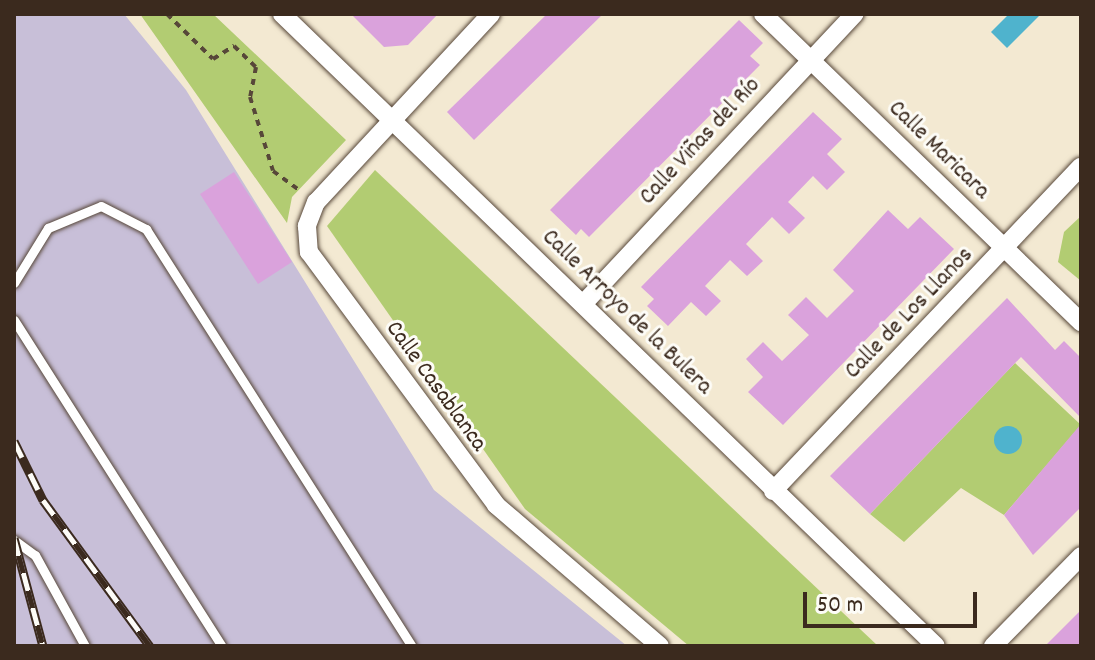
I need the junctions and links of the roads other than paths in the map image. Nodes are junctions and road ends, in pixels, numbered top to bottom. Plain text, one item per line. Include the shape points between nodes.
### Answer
1 (282, 14) edge
2 (491, 14) edge
3 (763, 14) edge
4 (854, 14) edge
5 (810, 60) junction
6 (393, 119) junction
7 (1081, 167) edge
8 (1005, 250) junction
9 (14, 283) edge
10 (584, 303) junction
11 (14, 320) edge
12 (1081, 322) edge
13 (773, 491) junction
14 (14, 540) edge
15 (1081, 556) edge
16 (84, 644) edge
17 (71, 646) edge
18 (222, 646) edge
19 (412, 646) edge
20 (660, 646) edge
21 (936, 646) edge
22 (993, 646) edge

1 - 6 street, Calle Arroyo de la Bulera
2 - 6 street
3 - 5 street, Calle Maricara
4 - 5 street, Calle Viñas del Río
5 - 8 street, Calle Maricara
5 - 10 street, Calle Viñas del Río
6 - 10 street, Calle Arroyo de la Bulera
6 - 20 street, Calle Casablanca via 316,202 307,226 309,252 496,505
7 - 8 street, Calle de Los Llanos
8 - 12 street, Calle Maricara
8 - 13 street, Calle de Los Llanos
9 - 19 lane via 48,228 101,206 146,229
10 - 13 street, Calle Arroyo de la Bulera
11 - 18 lane
13 - 21 street, Calle Arroyo de la Bulera
14 - 16 lane via 35,555
15 - 22 street
16 - 17 lane

